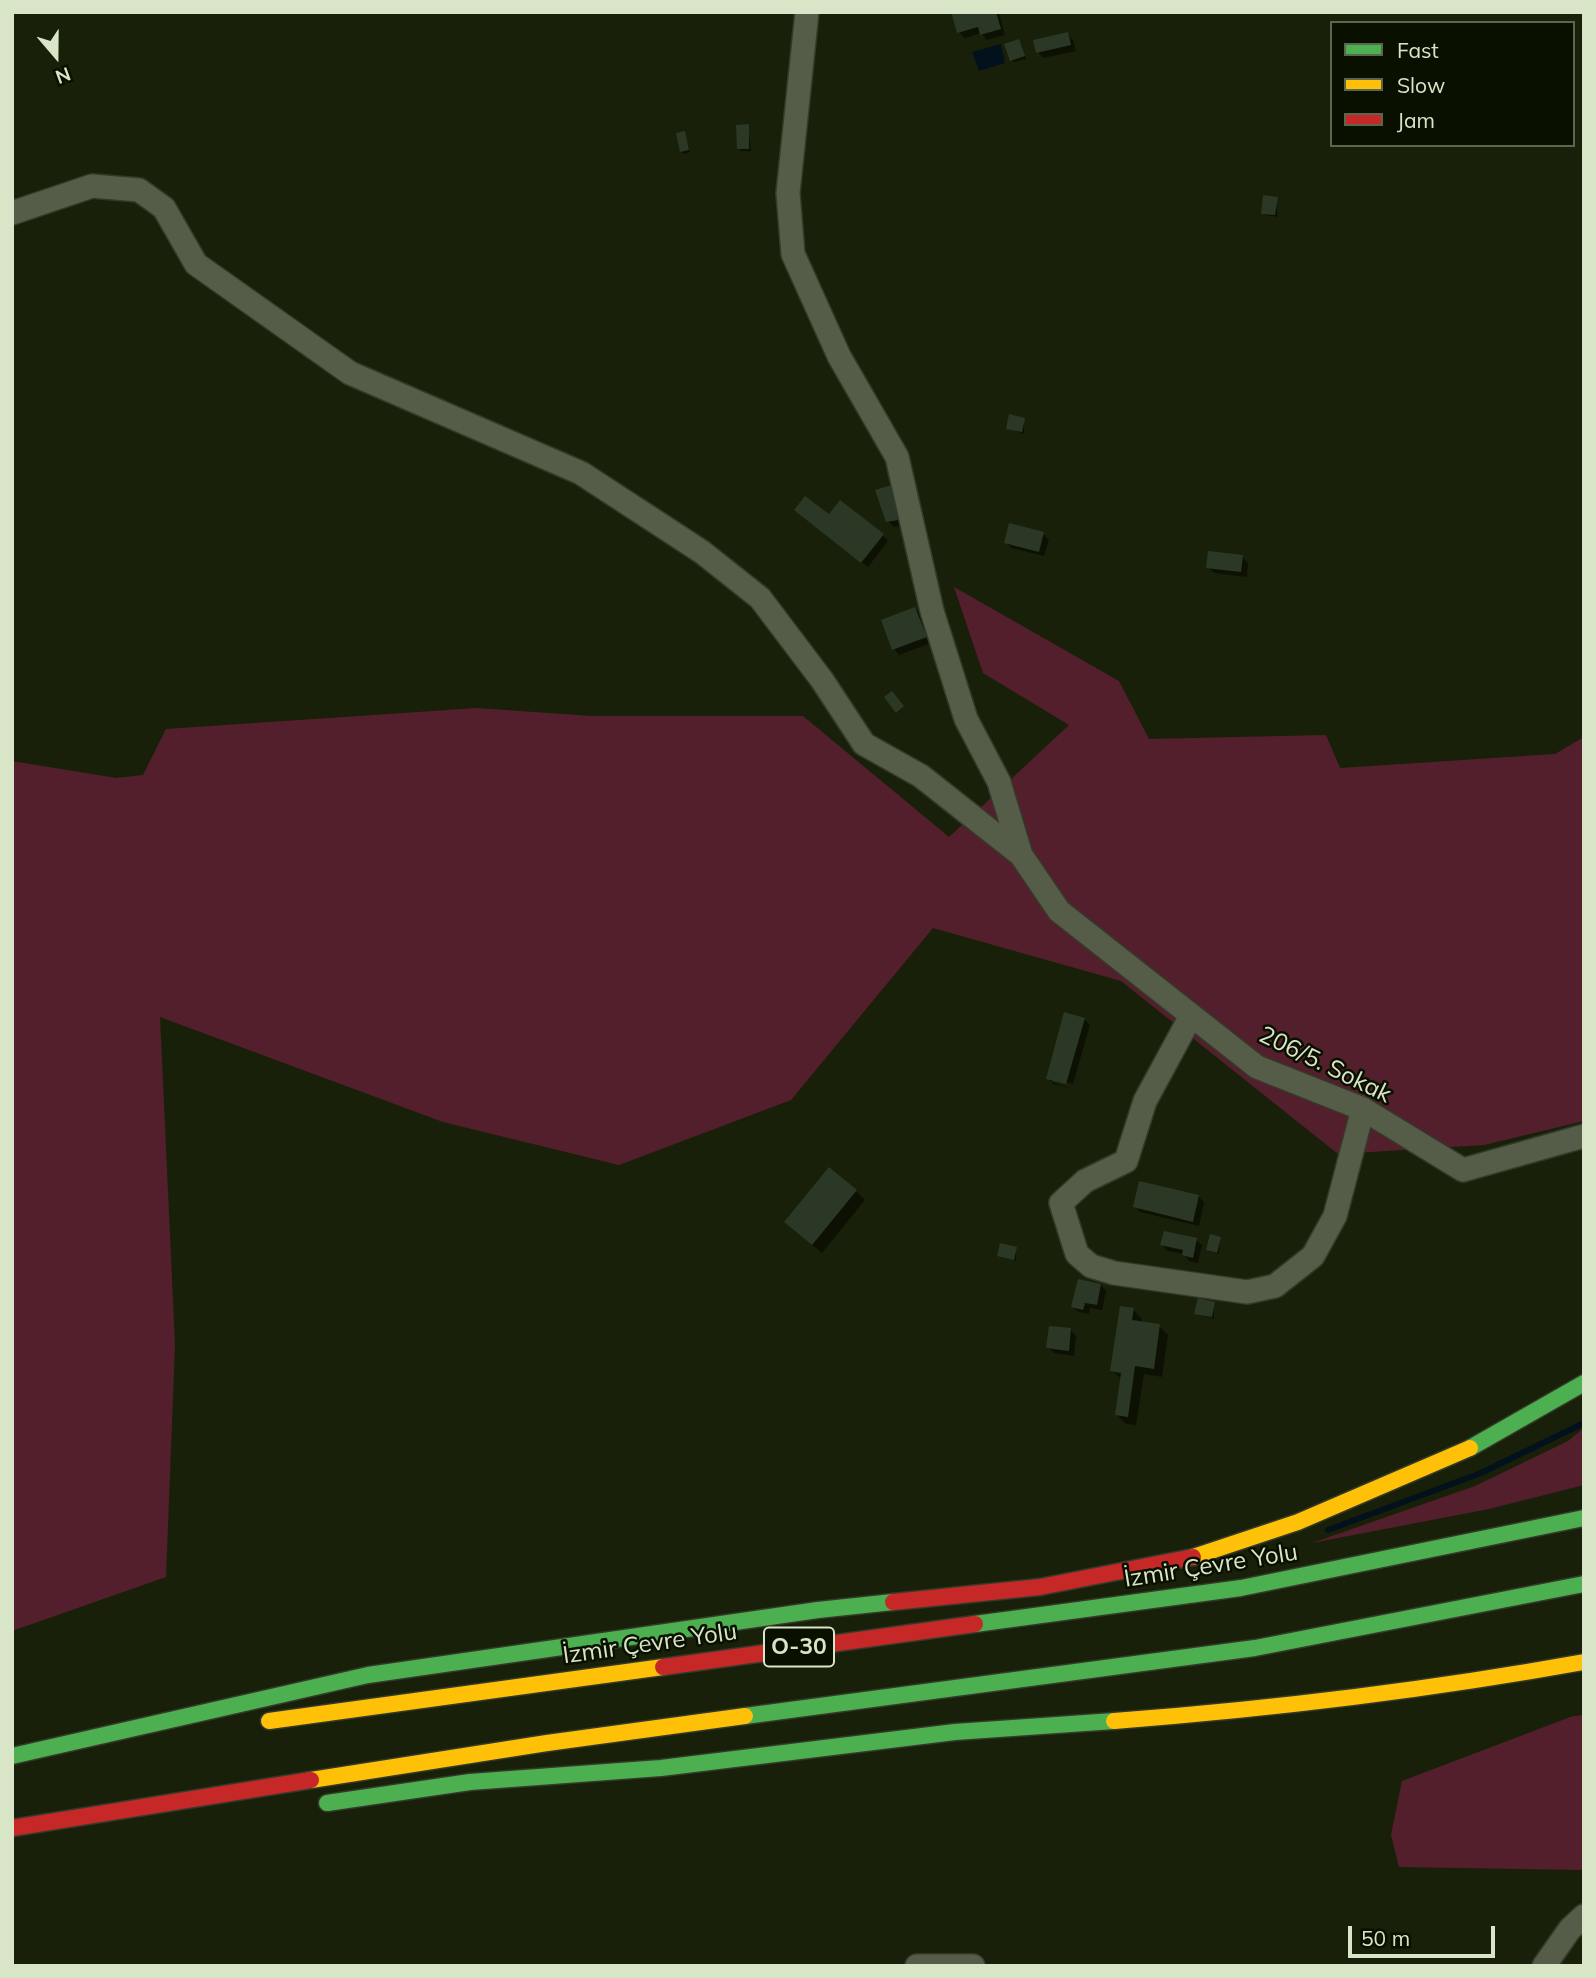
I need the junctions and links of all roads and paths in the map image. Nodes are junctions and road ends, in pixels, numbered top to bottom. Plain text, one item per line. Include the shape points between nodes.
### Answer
1 (807, 12) edge
2 (12, 214) edge
3 (1021, 855) junction
4 (1191, 1016) junction
5 (1363, 1109) junction
6 (1584, 1136) edge
7 (1584, 1383) edge
8 (1584, 1518) edge
9 (1584, 1584) edge
10 (1584, 1662) edge
11 (251, 1723) dead end
12 (197, 1731) dead end
13 (12, 1755) edge
14 (12, 1764) edge
15 (306, 1807) dead end
16 (12, 1828) edge
17 (1584, 1916) edge
18 (917, 1966) edge
19 (973, 1966) edge
20 (1544, 1966) edge

1 - 3 street via 788,193 793,254 839,356 897,457 932,611 966,719 999,782
2 - 3 street via 92,186 139,190 164,208 197,264 350,373 582,473 702,552 760,597 864,744 921,776
3 - 4 street, 206/5. Sokak via 1059,911
4 - 5 street, 206/5. Sokak via 1257,1067
4 - 5 street via 1145,1101 1126,1161 1084,1181 1061,1202 1077,1254 1091,1266 1247,1292 1275,1286 1313,1256 1335,1216
5 - 6 street, 206/5. Sokak via 1463,1170
7 - 13 highway via 1478,1444 1416,1473 1298,1522 1196,1557 1040,1587 818,1610 368,1675
8 - 11 highway, İzmir Çevre Yolu / O-30 via 1241,1588
9 - 16 highway via 1255,1648 547,1743
10 - 15 highway via 1336,1699 1180,1716 954,1732 661,1768 470,1782
12 - 14 highway
17 - 20 street
18 - 19 street

